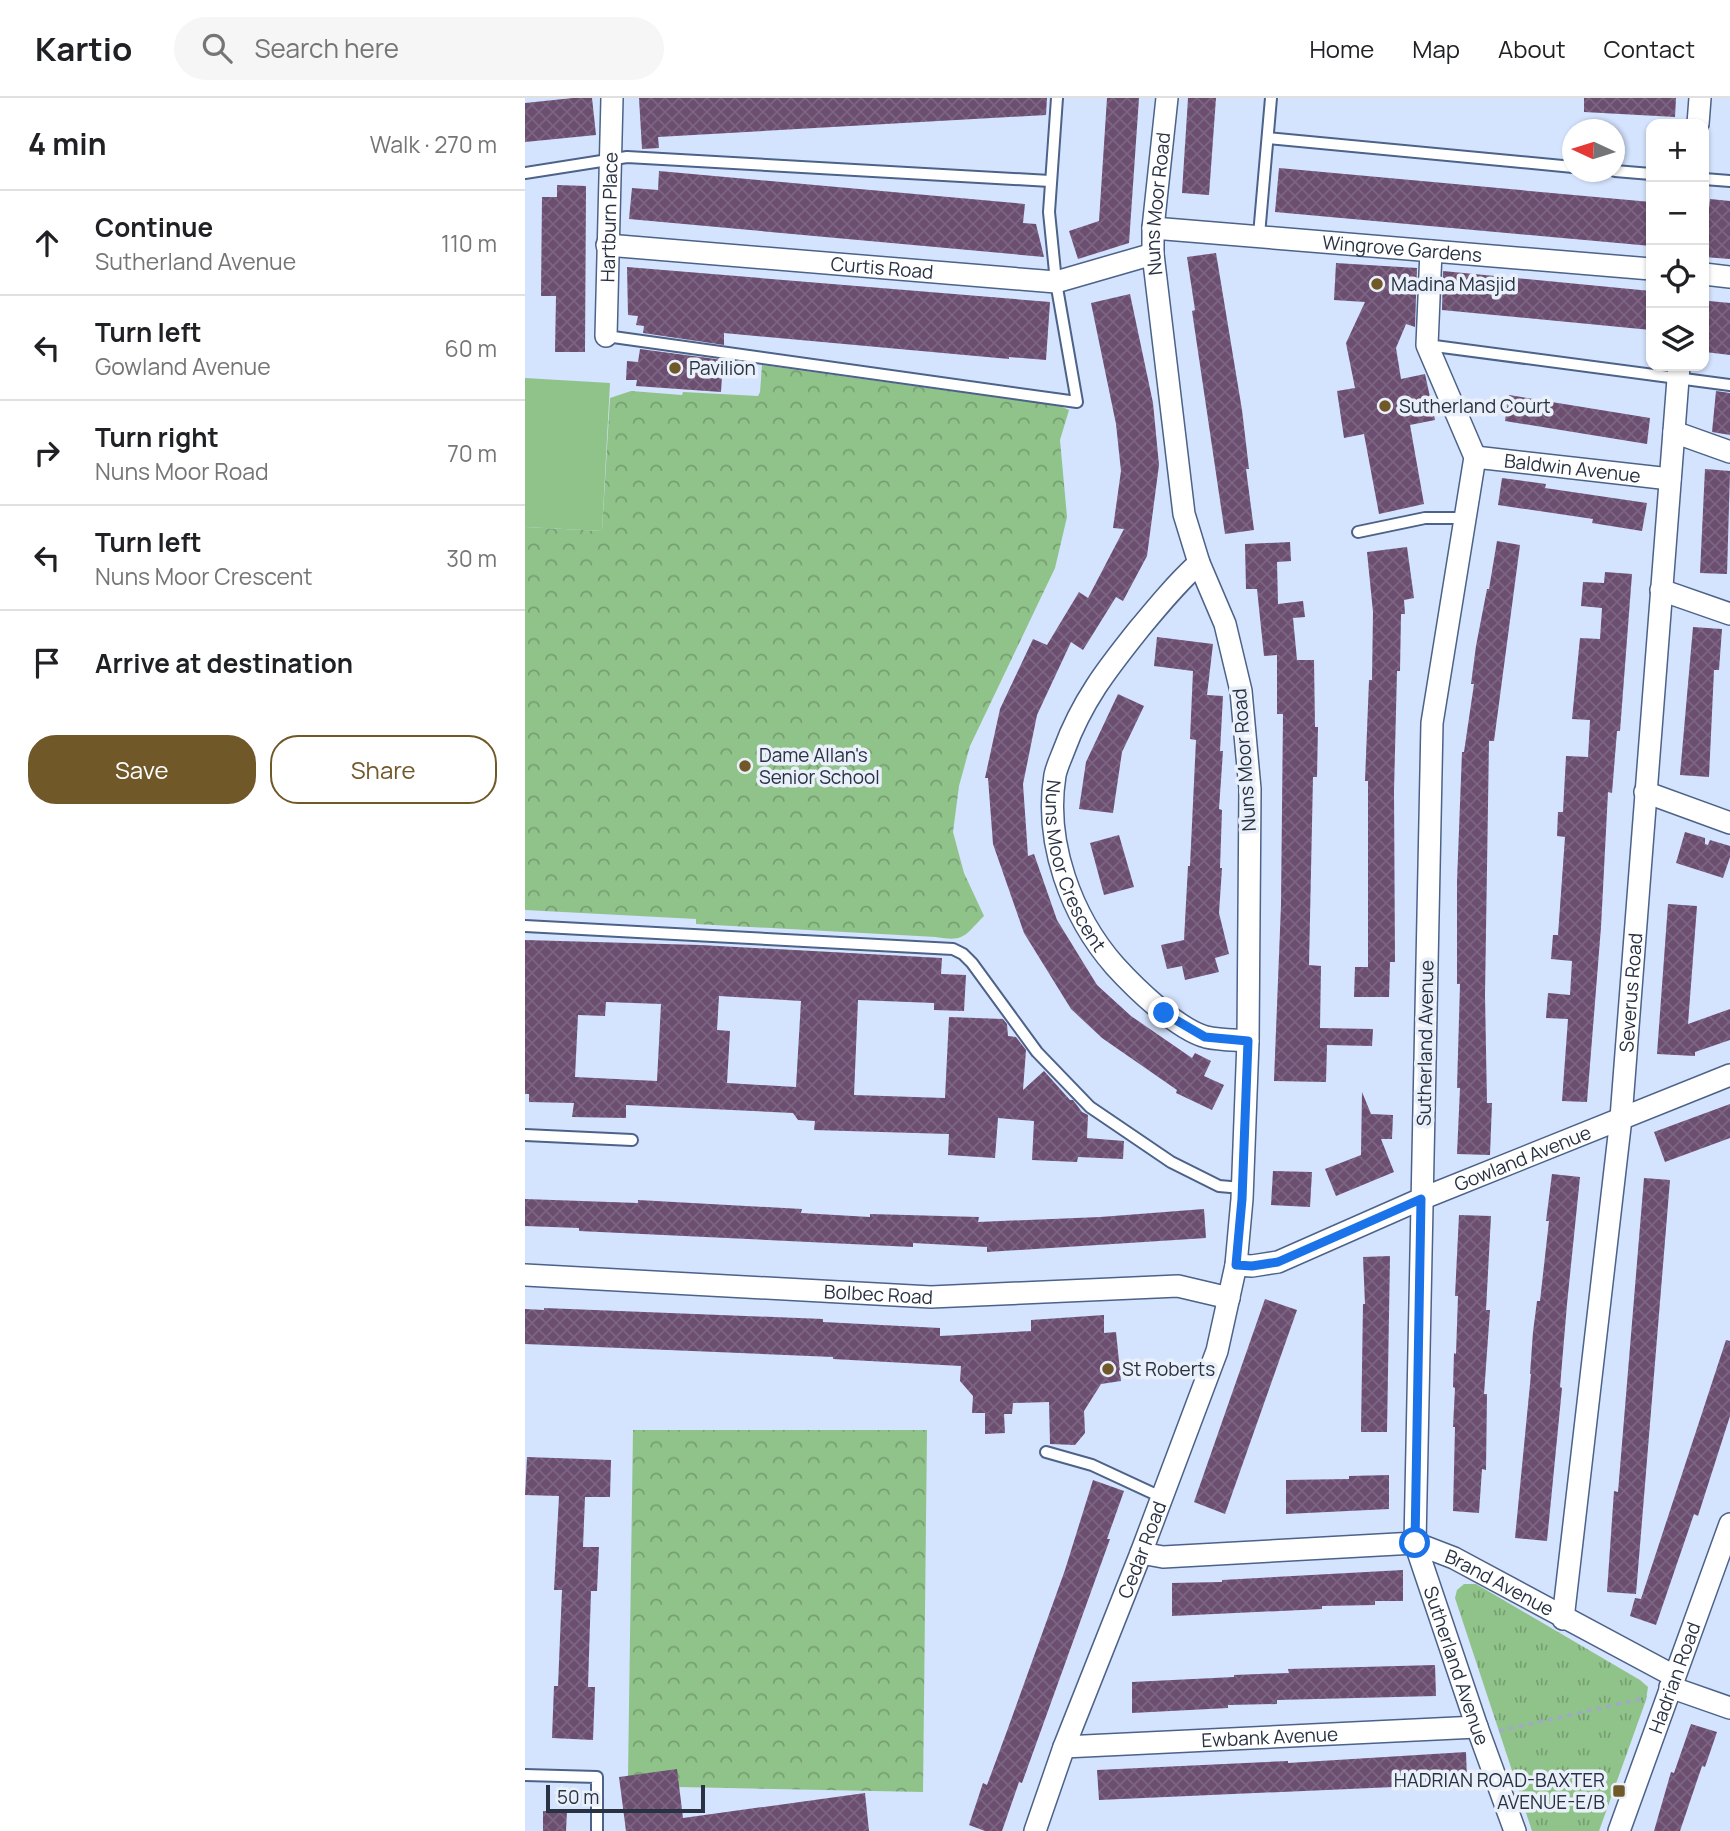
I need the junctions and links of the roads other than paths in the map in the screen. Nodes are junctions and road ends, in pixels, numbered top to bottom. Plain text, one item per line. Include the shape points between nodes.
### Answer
1 (612, 98) edge
2 (1056, 98) edge
3 (1167, 98) edge
4 (1271, 98) edge
5 (1700, 98) edge
6 (1698, 119) edge
7 (1268, 138) junction
8 (610, 159) junction
9 (1562, 166) edge
10 (1625, 172) edge
11 (525, 173) edge
12 (1646, 174) edge
13 (1709, 179) edge
14 (1050, 181) junction
15 (1730, 181) edge
16 (1153, 228) junction
17 (1259, 235) junction
18 (607, 245) junction
19 (1431, 251) junction
20 (1153, 254) junction
21 (1646, 269) edge
22 (1709, 275) edge
23 (1730, 277) edge
24 (1056, 282) junction
25 (606, 337) joint
26 (1427, 345) junction
27 (1678, 372) edge
28 (1730, 385) edge
29 (1674, 432) junction
30 (1730, 452) edge
31 (1475, 457) junction
32 (1670, 479) junction
33 (1465, 518) junction
34 (1358, 532) dead end
35 (1199, 563) junction
36 (1661, 590) junction
37 (1730, 614) edge
38 (1645, 792) junction
39 (1730, 823) edge
40 (525, 926) edge
41 (1248, 1041) junction
42 (1730, 1074) edge
43 (1621, 1118) junction
44 (525, 1135) edge
45 (632, 1140) dead end
46 (1243, 1188) junction
47 (1421, 1199) junction
48 (1236, 1265) junction
49 (525, 1275) edge
50 (1230, 1298) junction
51 (1046, 1451) dead end
52 (1161, 1497) junction
53 (1730, 1524) edge
54 (1415, 1543) junction
55 (1141, 1553) junction
56 (1563, 1619) junction
57 (1671, 1686) junction
58 (1730, 1708) edge
59 (1478, 1731) junction
60 (1064, 1747) junction
61 (525, 1775) edge
62 (597, 1831) edge
63 (1035, 1831) edge
64 (1515, 1831) edge
65 (1619, 1831) edge

1 - 8 street, Hartburn Place
2 - 14 lane
3 - 16 street, Nuns Moor Road
4 - 7 lane
5 - 6 street
7 - 9 lane
7 - 17 lane
8 - 11 lane
8 - 14 lane
8 - 18 street, Hartburn Place
10 - 12 lane
13 - 15 lane
14 - 24 lane
16 - 17 street, Wingrove Gardens
16 - 20 street, Nuns Moor Road
17 - 19 street, Wingrove Gardens
18 - 24 street, Curtis Road
18 - 25 street, Hartburn Place
19 - 21 street, Wingrove Gardens
19 - 26 street
20 - 24 street, Curtis Road
20 - 35 street, Nuns Moor Road via 1184,514
22 - 23 street
24 - 25 lane via 1077,402
26 - 27 lane
26 - 31 street
27 - 28 lane
27 - 29 street, Severus Road
29 - 30 street
29 - 32 street, Severus Road
31 - 32 street, Baldwin Avenue
31 - 33 street, Sutherland Avenue
32 - 36 street, Severus Road
33 - 34 lane via 1425,518
33 - 47 street, Sutherland Avenue via 1432,723
35 - 41 street, Nuns Moor Road via 1225,624 1241,691 1250,789
35 - 41 street, Nuns Moor Crescent via 1176,583 1099,679 1072,727 1055,774 1053,819 1059,861 1095,943 1164,1013 1205,1037
36 - 37 street
36 - 38 street, Severus Road
38 - 39 street
38 - 43 street, Severus Road
40 - 46 lane via 953,949 972,963 1037,1052 1090,1107 1171,1162 1219,1186
41 - 46 street, Nuns Moor Road
42 - 43 street, Gowland Avenue
43 - 47 street, Gowland Avenue
43 - 56 street, Severus Road
44 - 45 lane
46 - 48 street, Nuns Moor Road
47 - 48 street, Gowland Avenue via 1278,1262
47 - 54 street, Sutherland Avenue
48 - 50 street, Cedar Road
49 - 50 street, Bolbec Road via 930,1297 1178,1286
50 - 52 street, Cedar Road via 1217,1351
51 - 52 lane via 1092,1465
52 - 55 street, Cedar Road
53 - 57 street, Hadrian Road
54 - 55 street, Brand Avenue via 1163,1557
54 - 56 street, Brand Avenue via 1454,1558
54 - 59 street, Sutherland Avenue
55 - 60 street, Cedar Road
56 - 57 street, Brand Avenue
57 - 58 street, Brand Avenue
57 - 65 street, Hadrian Road
59 - 60 street, Ewbank Avenue
59 - 64 street, Sutherland Avenue
60 - 63 street, Cedar Road
61 - 62 lane via 597,1777

